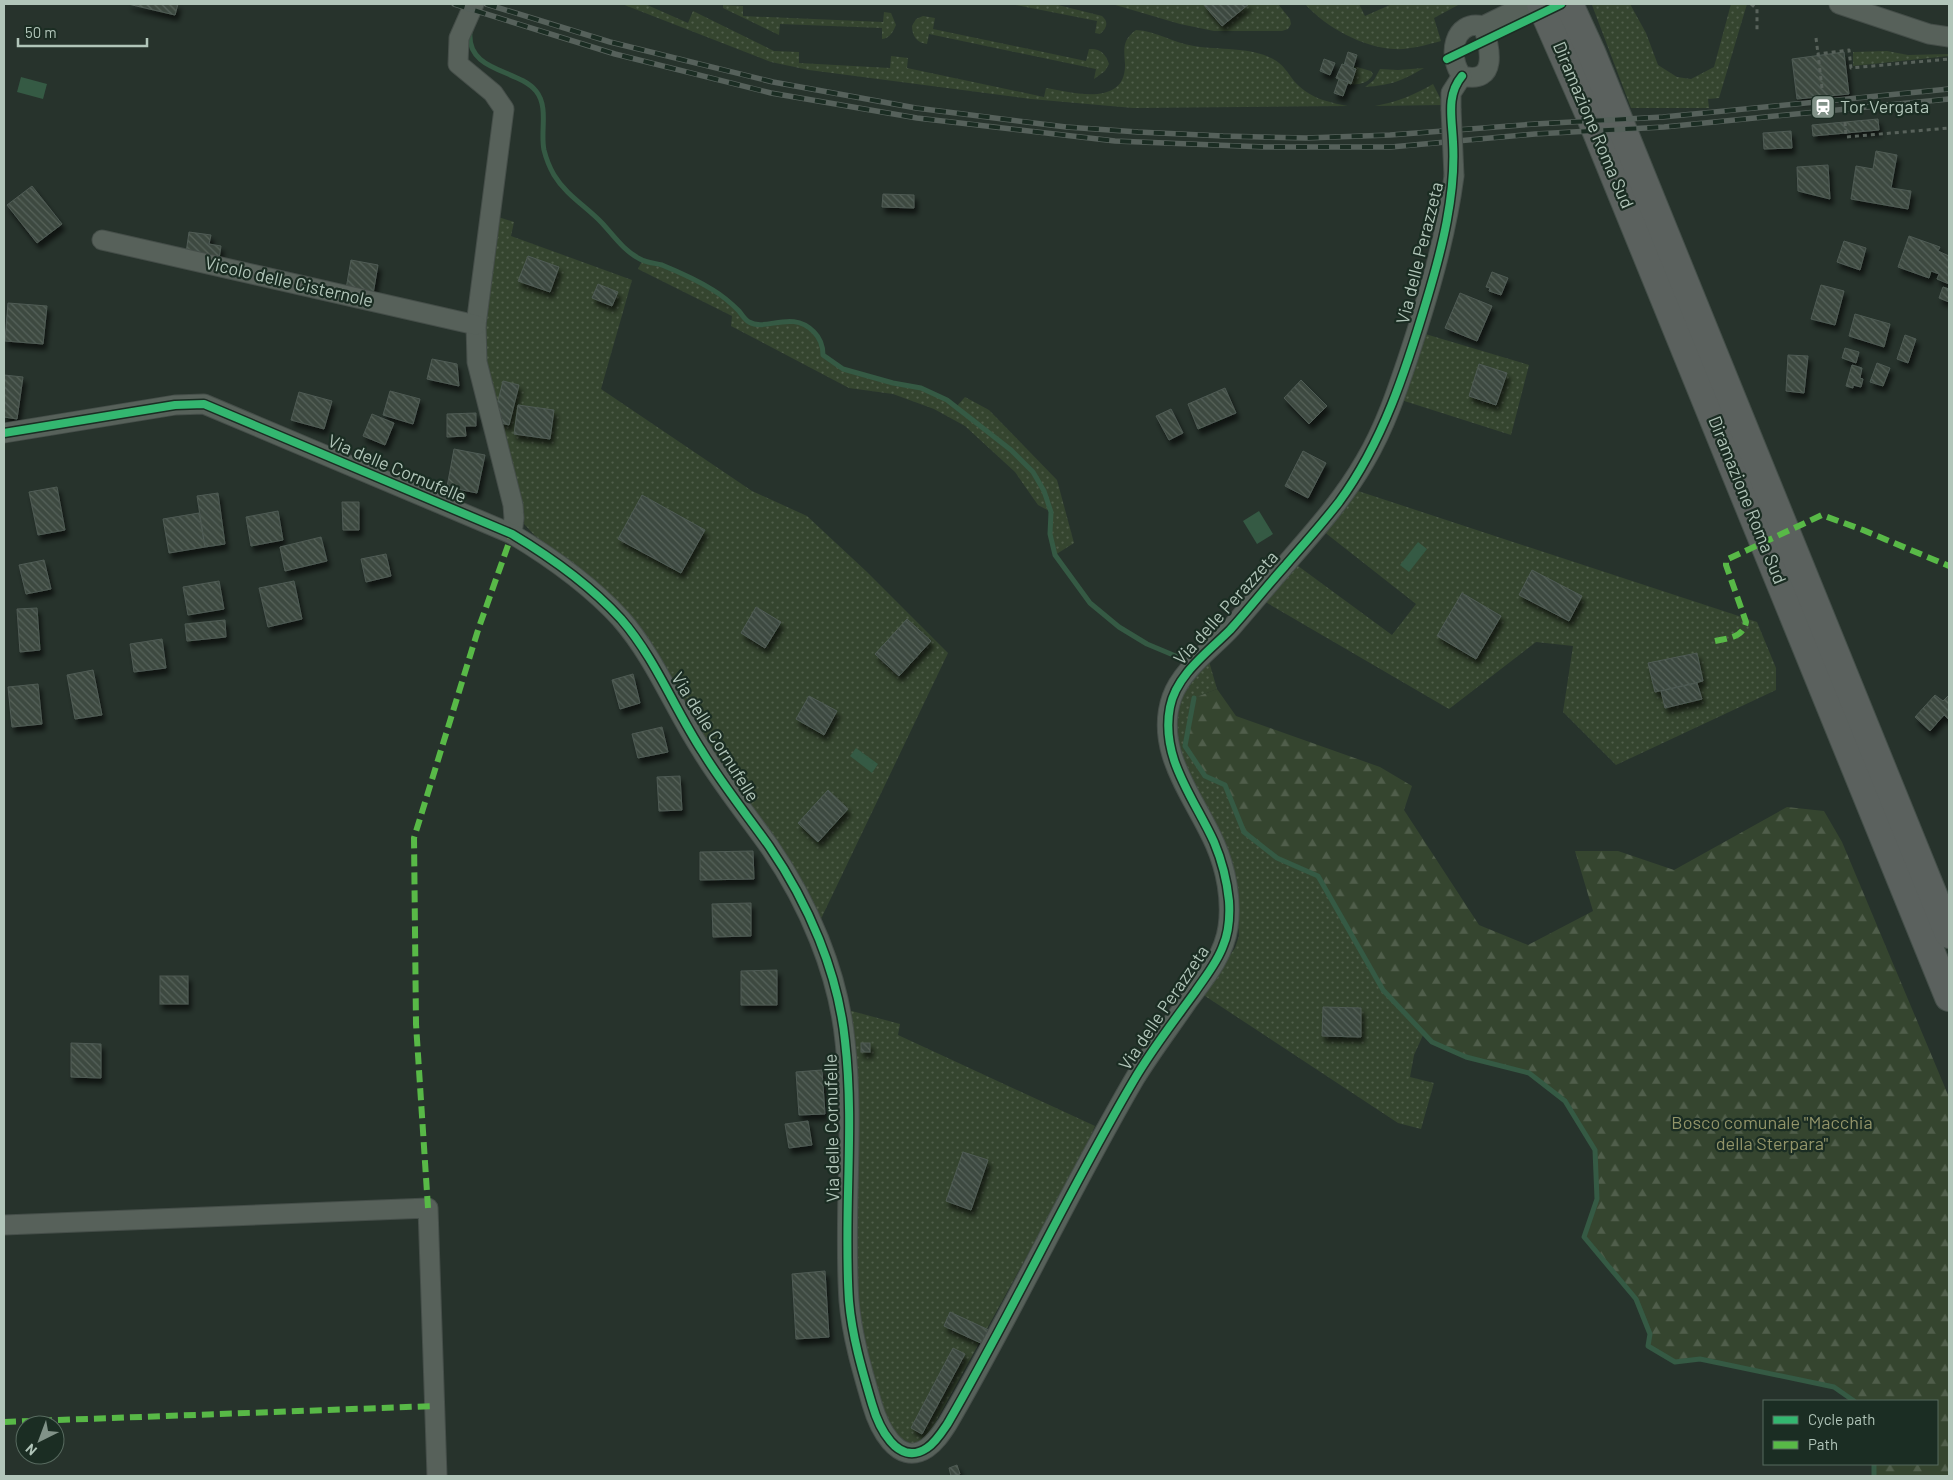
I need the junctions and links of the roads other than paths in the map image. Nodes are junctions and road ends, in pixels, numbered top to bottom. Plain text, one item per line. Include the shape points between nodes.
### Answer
1 (474, 4) edge
2 (1528, 4) edge
3 (1541, 4) edge
4 (1569, 4) edge
5 (1839, 4) edge
6 (1483, 26) junction
7 (1949, 37) edge
8 (1462, 76) junction
9 (102, 240) dead end
10 (476, 325) junction
11 (4, 433) edge
12 (512, 534) junction
13 (1949, 934) edge
14 (1949, 997) edge
15 (4, 1226) edge
16 (953, 1414) joint
17 (437, 1476) edge

1 - 10 street via 459,38 458,64 493,93 504,109
2 - 6 street
3 - 14 highway, Diramazione Roma Sud via 1596,129
4 - 13 highway, Diramazione Roma Sud
5 - 7 street via 1929,34
6 - 8 street via 1467,26 1455,40 1456,65
6 - 8 street via 1490,66 1478,76
8 - 16 street, Via delle Perazzeta, bridge via 1451,93 1454,176 1441,243 1427,300 1392,404 1371,451 1329,514 1230,629 1188,672 1172,698 1168,715 1174,762 1216,846 1226,881 1229,914 1223,947 1130,1087
9 - 10 street, Vicolo delle Cisternole
10 - 12 street via 476,362 513,505
11 - 12 street, Via delle Cornufelle via 175,405 204,404
12 - 16 street, Via delle Cornufelle via 579,580 629,629 705,757 769,847 807,913 832,976 845,1040 850,1122 849,1295 856,1346 867,1387 881,1429 890,1442 903,1450 915,1452 927,1448
15 - 17 street via 428,1208

